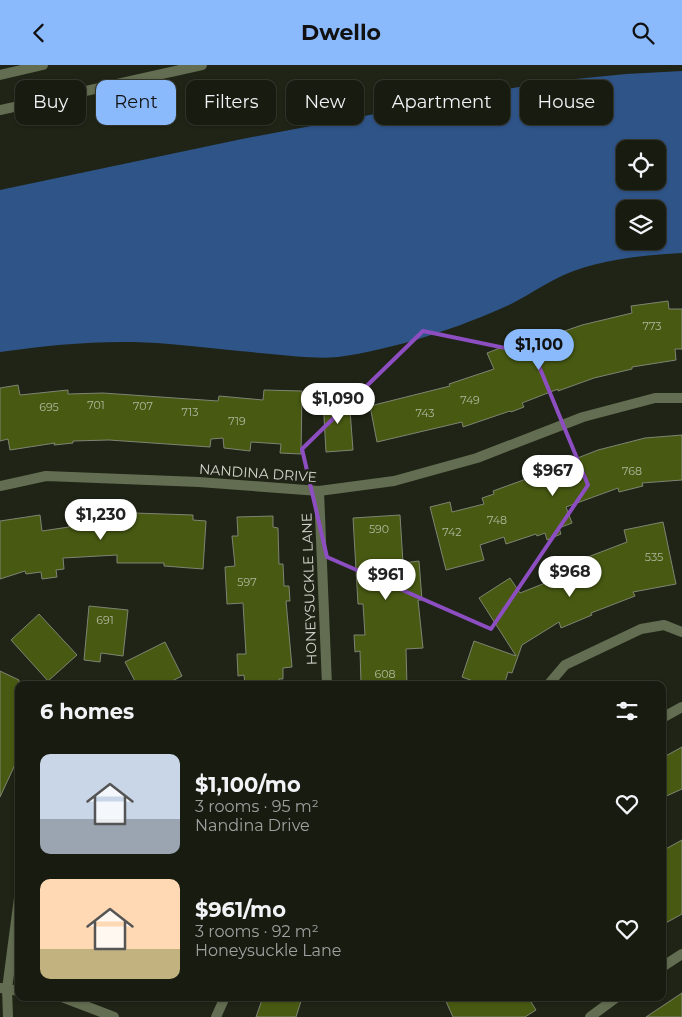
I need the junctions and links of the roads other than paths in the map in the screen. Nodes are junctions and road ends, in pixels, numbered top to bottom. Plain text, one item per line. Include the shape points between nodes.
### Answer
1 (43, 65) edge
2 (202, 65) edge
3 (0, 75) edge
4 (0, 111) edge
5 (682, 398) edge
6 (0, 486) edge
7 (319, 491) junction
8 (682, 632) edge
9 (327, 681) edge
10 (551, 681) edge
11 (682, 707) edge
12 (666, 716) edge
13 (15, 920) edge
14 (682, 954) edge
15 (666, 964) edge
16 (3, 988) edge
17 (72, 1001) edge
18 (223, 1001) edge
19 (612, 1001) edge
20 (8, 1017) edge
21 (114, 1017) edge
22 (216, 1017) edge
23 (590, 1017) edge

1 - 3 street
2 - 4 street
5 - 7 street, NANDINA DRIVE via 655,398 583,417 477,458 394,481
6 - 7 street, NANDINA DRIVE via 46,476
7 - 9 street, HONEYSUCKLE LANE
8 - 10 street via 664,625 641,629 565,665
11 - 12 street
13 - 16 street
14 - 15 street
16 - 20 street
17 - 21 street
18 - 22 street
19 - 23 street

